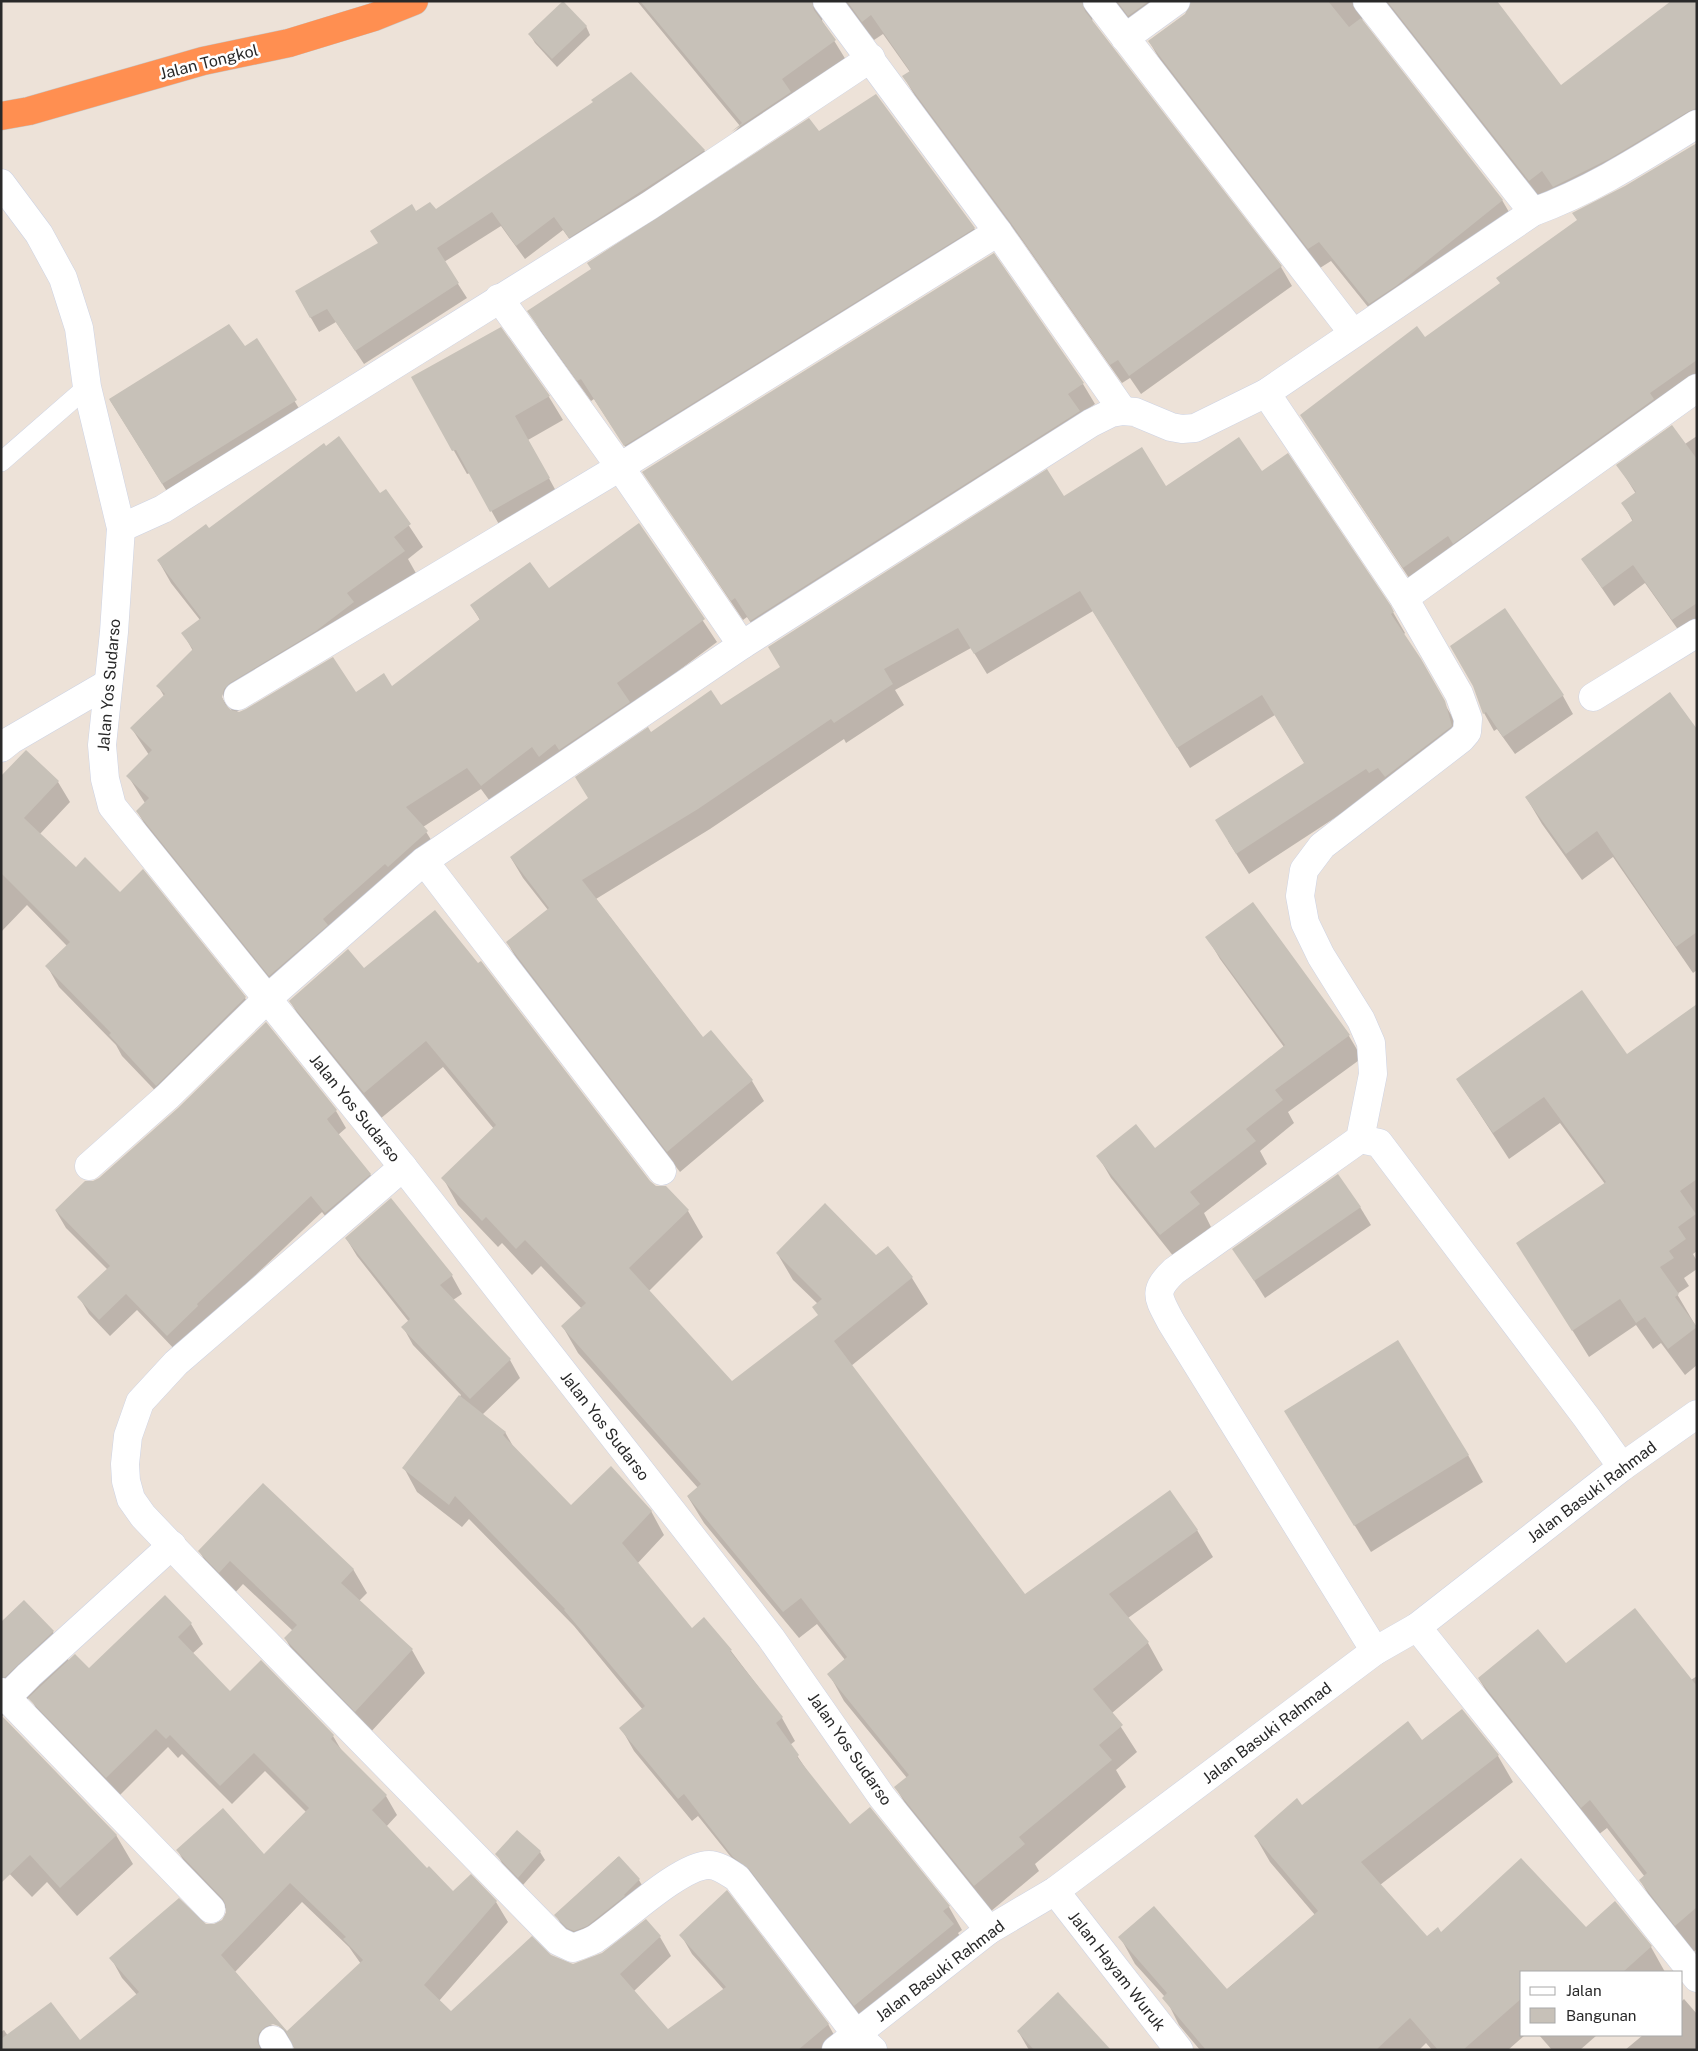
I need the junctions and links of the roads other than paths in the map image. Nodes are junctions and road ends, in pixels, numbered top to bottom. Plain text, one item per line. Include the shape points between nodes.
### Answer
1 (414, 1) edge
2 (827, 1) edge
3 (1097, 1) edge
4 (1176, 1) edge
5 (1367, 1) edge
6 (1125, 38) junction
7 (871, 58) junction
8 (1, 116) edge
9 (1697, 124) edge
10 (1, 183) edge
11 (1533, 212) junction
12 (998, 232) junction
13 (499, 298) junction
14 (1353, 333) junction
15 (87, 387) junction
16 (1697, 388) edge
17 (1266, 393) junction
18 (1124, 411) junction
19 (1, 462) edge
20 (620, 467) junction
21 (121, 528) junction
22 (1404, 598) junction
23 (1697, 633) edge
24 (742, 645) junction
25 (107, 684) junction
26 (238, 696) dead end
27 (1593, 697) dead end
28 (1, 748) edge
29 (424, 861) junction
30 (266, 999) junction
31 (1360, 1139) junction
32 (89, 1166) dead end
33 (403, 1167) junction
34 (662, 1171) dead end
35 (1697, 1414) edge
36 (1622, 1468) junction
37 (172, 1545) junction
38 (1417, 1627) junction
39 (1375, 1651) junction
40 (4, 1694) edge
41 (1055, 1891) junction
42 (211, 1909) dead end
43 (989, 1930) junction
44 (1697, 1978) edge
45 (855, 2045) edge
46 (1179, 2050) edge

1 - 8 highway, Jalan Tongkol via 289,43 203,61 29,111
2 - 7 street
3 - 6 street
4 - 6 street
5 - 11 street
6 - 14 street
7 - 12 street
7 - 13 street via 649,206
9 - 11 street via 1615,176 1572,198
10 - 15 street, Jalan Yos Sudarso via 38,234 63,278 79,328
11 - 14 street
12 - 18 street
12 - 20 street
13 - 20 street
13 - 21 street via 163,509
14 - 17 street
15 - 19 lane
15 - 21 street, Jalan Yos Sudarso
16 - 22 street
17 - 18 street via 1195,428 1182,430
17 - 22 street
18 - 24 street via 1111,413 1091,423
20 - 24 street
20 - 26 street
21 - 25 street, Jalan Yos Sudarso
22 - 31 street via 1466,709 1467,732 1322,846 1304,870 1300,896 1305,923 1320,956 1361,1020 1371,1043 1373,1074
23 - 27 street
24 - 29 street
25 - 28 street
25 - 30 street, Jalan Yos Sudarso via 102,745 105,779 112,806
29 - 30 street
29 - 34 street
30 - 32 street via 168,1096
30 - 33 street, Jalan Yos Sudarso
31 - 36 street via 1378,1143
31 - 39 street via 1174,1271 1161,1283 1159,1294 1170,1322
33 - 37 street via 176,1364 140,1402 128,1436 126,1482 131,1499 143,1516
33 - 43 street, Jalan Yos Sudarso via 771,1638 882,1797
35 - 36 street, Jalan Basuki Rahmad
36 - 38 street, Jalan Basuki Rahmad
37 - 40 street
37 - 45 street via 558,1941 573,1948 593,1940 678,1877 700,1866 720,1867 737,1878
38 - 39 street, Jalan Basuki Rahmad
38 - 44 street
39 - 41 street, Jalan Basuki Rahmad
40 - 42 street
41 - 43 street, Jalan Basuki Rahmad
41 - 46 street, Jalan Hayam Wuruk
43 - 45 street, Jalan Basuki Rahmad

